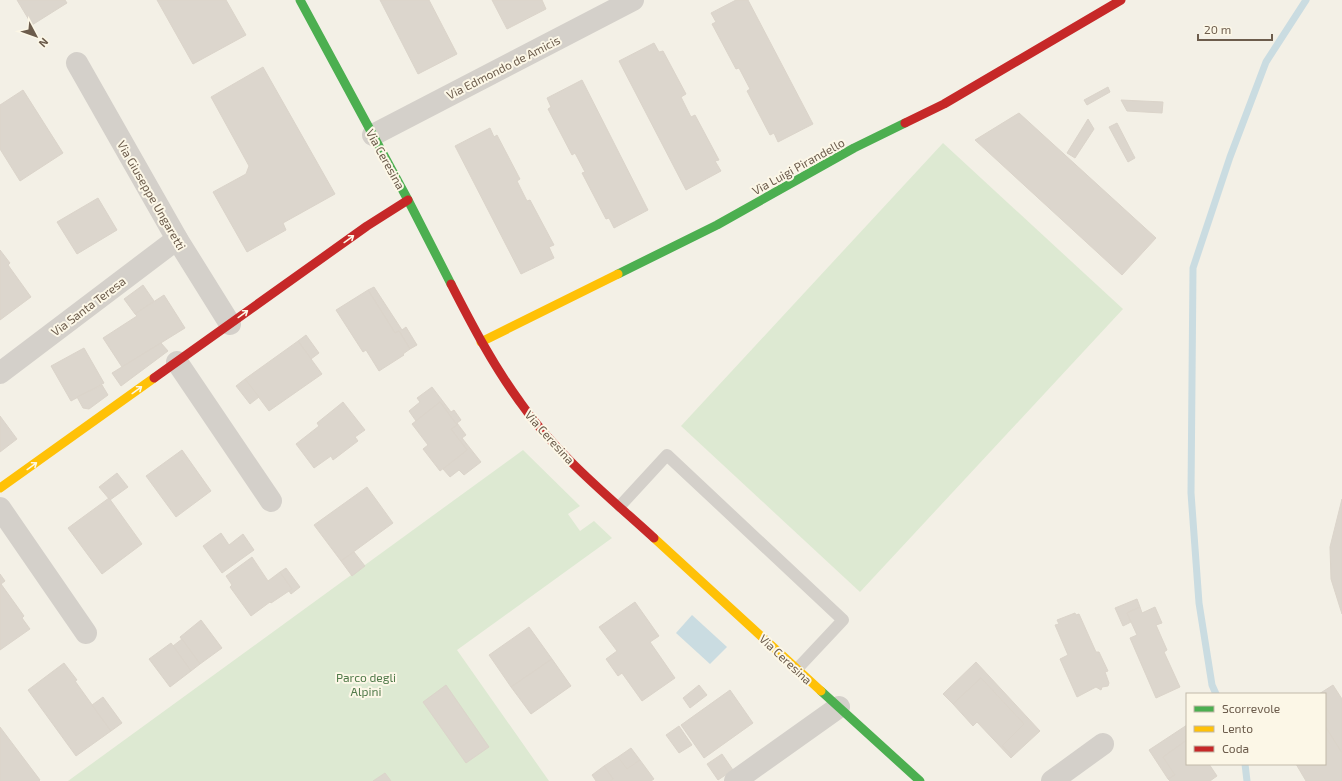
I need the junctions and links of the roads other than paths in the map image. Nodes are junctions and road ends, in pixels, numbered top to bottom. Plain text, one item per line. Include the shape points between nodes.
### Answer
1 (300, 0) edge
2 (633, 0) edge
3 (1121, 0) edge
4 (77, 63) dead end
5 (373, 135) junction
6 (408, 200) junction
7 (176, 239) junction
8 (230, 324) junction
9 (481, 342) junction
10 (177, 362) junction
11 (0, 373) edge
12 (0, 488) edge
13 (271, 501) dead end
14 (620, 506) junction
15 (0, 508) edge
16 (86, 634) dead end
17 (796, 669) junction
18 (839, 707) junction
19 (1103, 744) dead end
20 (735, 781) edge
21 (920, 781) edge
22 (1052, 781) edge

1 - 5 street, Via Ceresina
2 - 5 street, Via Edmondo de Amicis
3 - 9 street, Via Luigi Pirandello via 944,104 854,148 717,225
4 - 7 street, Via Giuseppe Ungaretti
5 - 6 street, Via Ceresina
8 -> 6 street via 366,226
6 - 9 street, Via Ceresina
7 - 8 street, Via Giuseppe Ungaretti
7 - 11 street, Via Santa Teresa
8 - 10 street
9 - 14 street, Via Ceresina via 520,402 546,435
12 -> 10 street
10 - 13 street
14 - 17 street, Via Ceresina
14 - 17 lane via 668,455 843,620
15 - 16 street
17 - 18 street, Via Ceresina
18 - 20 street
18 - 21 street, Via Ceresina
19 - 22 street

